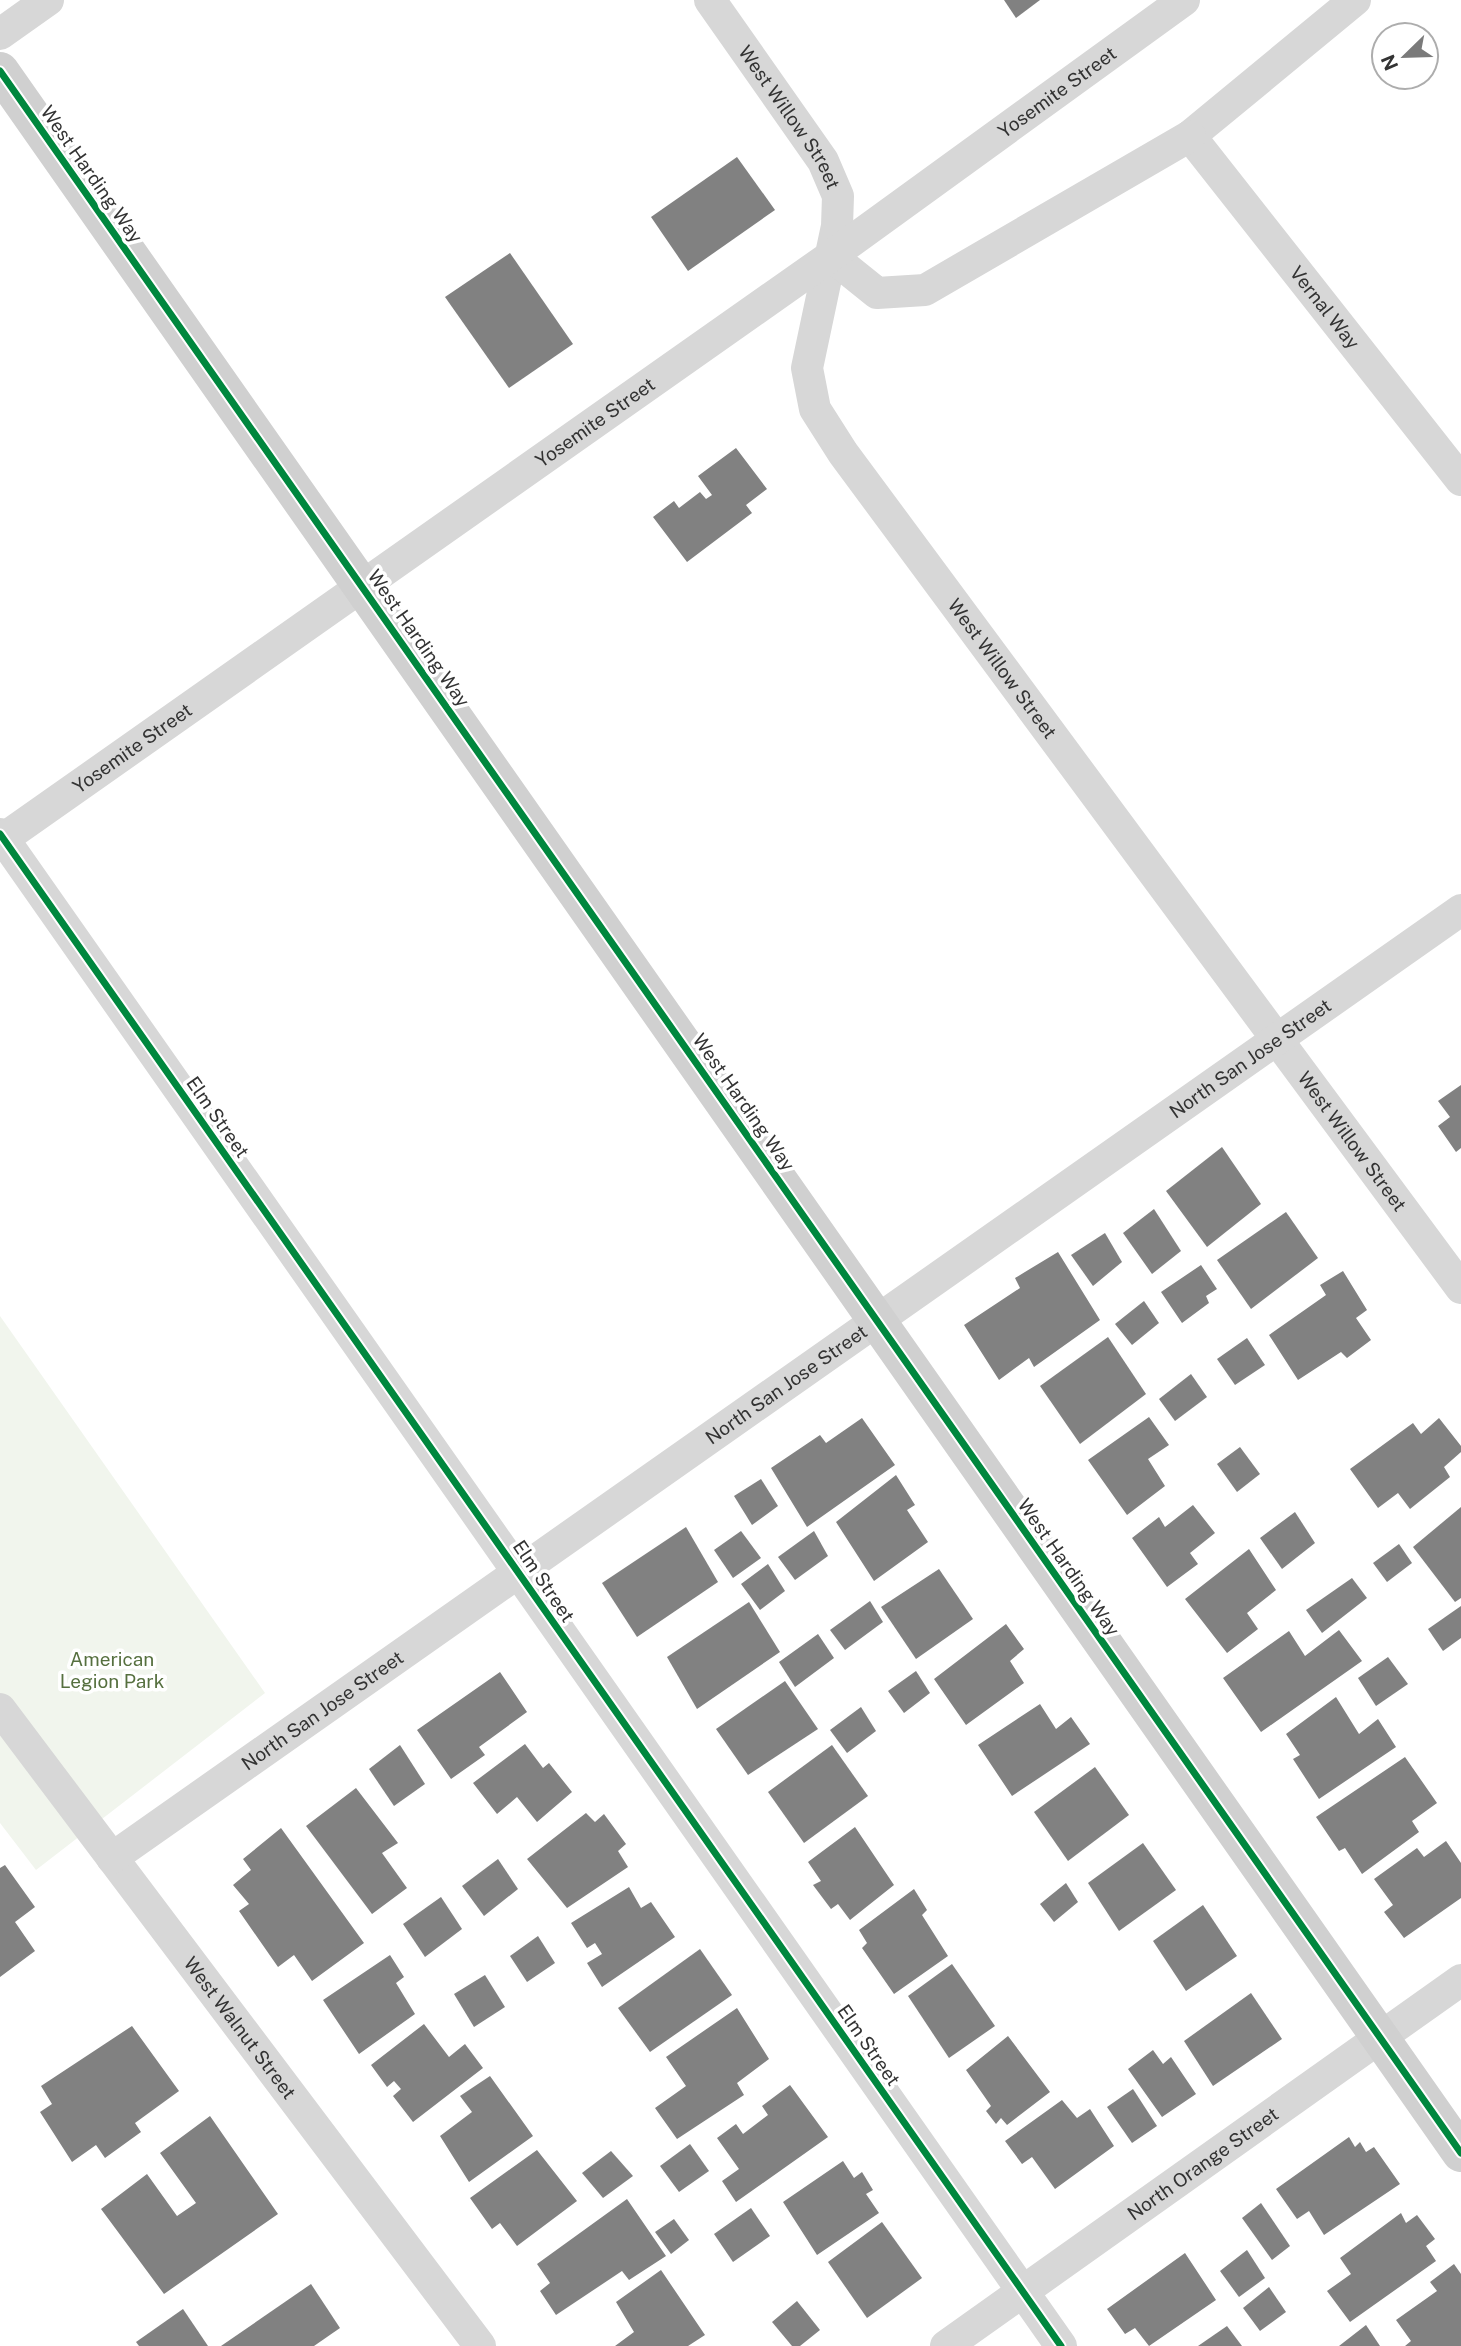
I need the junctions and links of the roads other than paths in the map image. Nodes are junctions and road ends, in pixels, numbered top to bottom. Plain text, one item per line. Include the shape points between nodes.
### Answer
1 (48, 0) edge
2 (710, 0) edge
3 (1184, 0) edge
4 (1355, 0) edge
5 (0, 34) edge
6 (0, 71) edge
7 (1191, 136) junction
8 (831, 256) junction
9 (1461, 480) edge
10 (364, 586) junction
11 (2, 837) edge
12 (1461, 910) edge
13 (1278, 1038) junction
14 (1461, 1288) edge
15 (877, 1319) junction
16 (520, 1571) junction
17 (0, 1709) edge
18 (112, 1858) junction
19 (1461, 1980) edge
20 (1379, 2038) junction
21 (1461, 2153) edge
22 (1023, 2291) junction
23 (480, 2346) edge
24 (946, 2346) edge
25 (1061, 2346) edge

1 - 5 street
2 - 8 street, West Willow Street via 823,161 838,197
3 - 8 street, Yosemite Street
4 - 7 street
6 - 10 street, West Harding Way
7 - 8 street via 925,290 877,293
7 - 9 street, Vernal Way
8 - 10 street, Yosemite Street
8 - 13 street, West Willow Street via 807,368 816,409 842,453
10 - 11 street, Yosemite Street
10 - 15 street, West Harding Way
11 - 16 street, Elm Street
12 - 13 street, North San Jose Street
13 - 14 street, West Willow Street
13 - 15 street, North San Jose Street
15 - 16 street, North San Jose Street
15 - 20 street, West Harding Way
16 - 18 street, North San Jose Street
16 - 22 street, Elm Street
17 - 18 street, West Walnut Street
18 - 23 street, West Walnut Street
19 - 20 street, North Orange Street
20 - 21 street, West Harding Way
20 - 22 street, North Orange Street
22 - 24 street, North Orange Street
22 - 25 street, Elm Street

